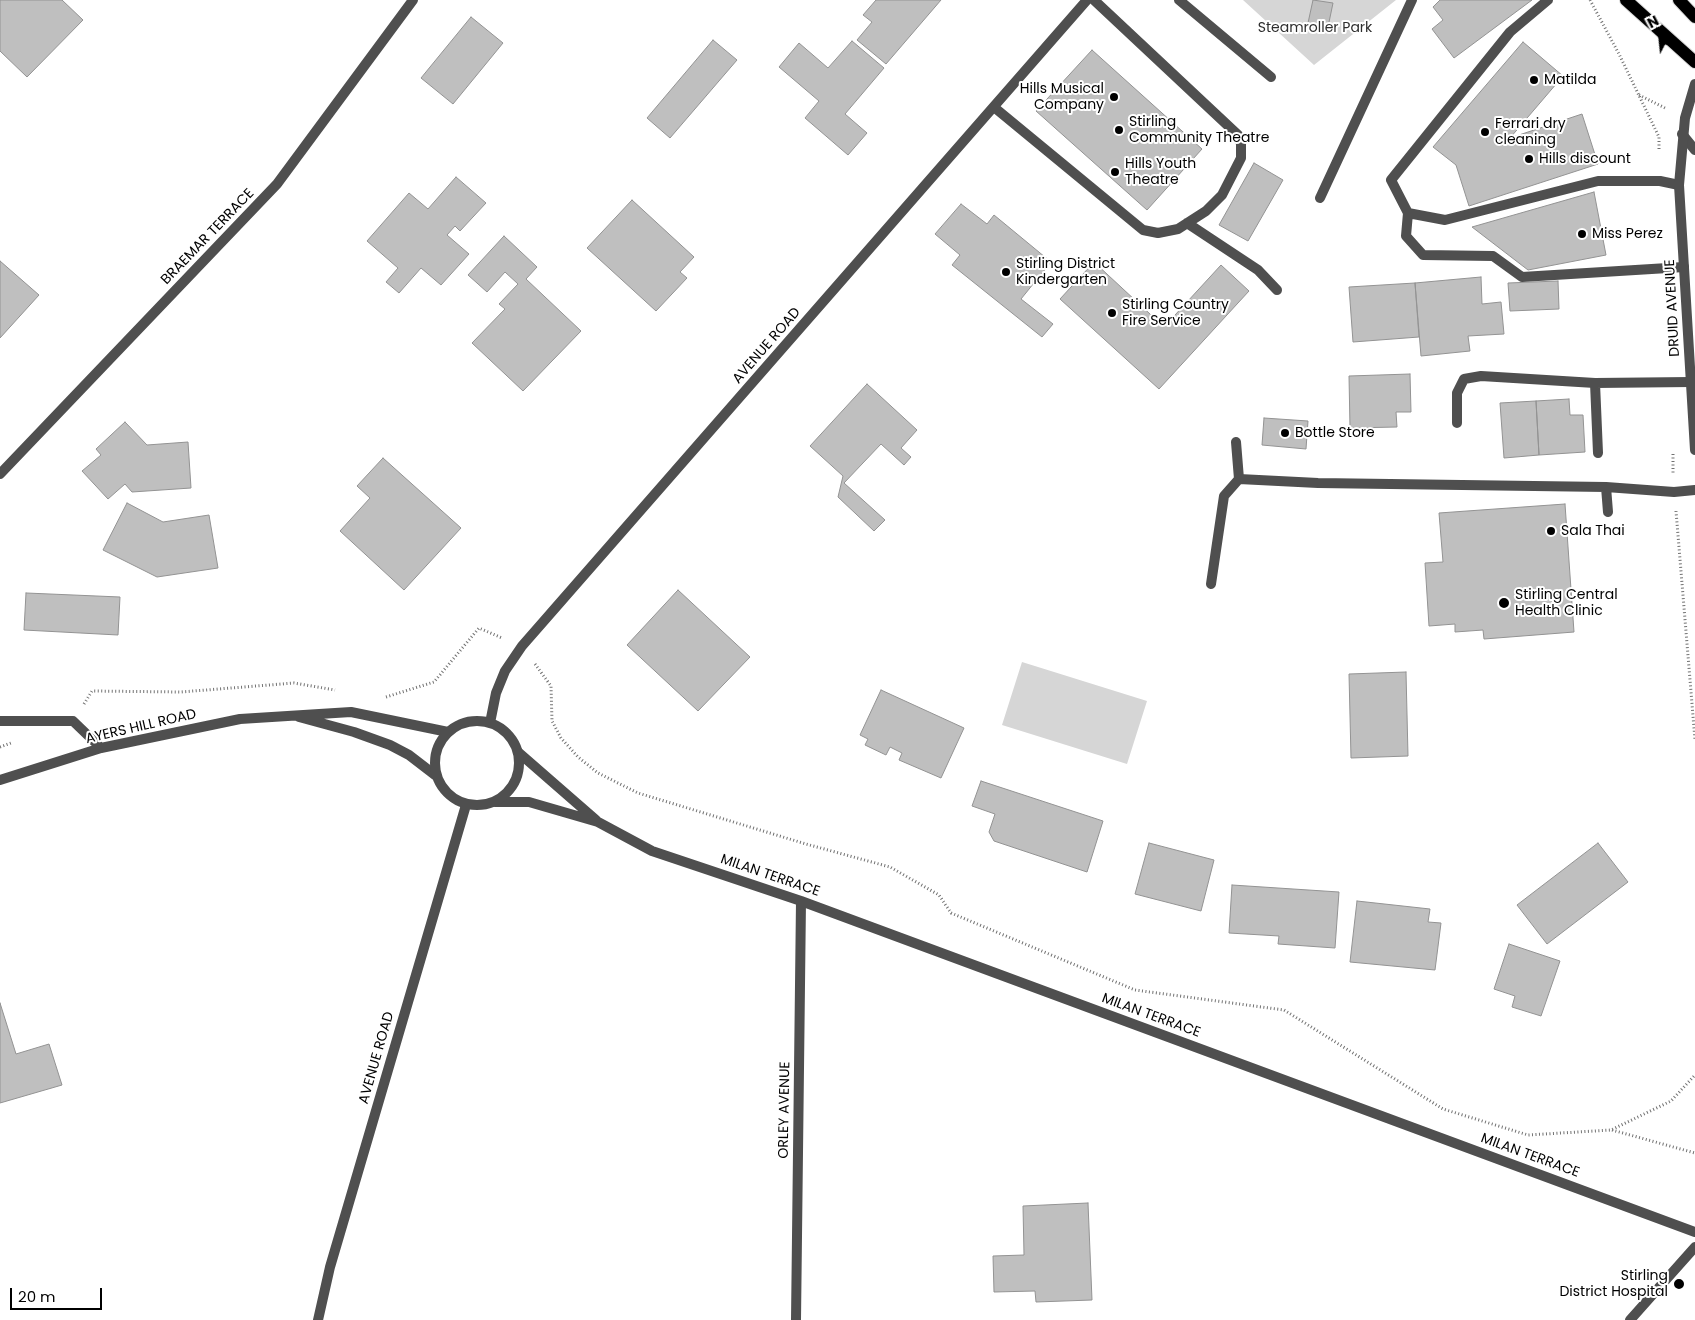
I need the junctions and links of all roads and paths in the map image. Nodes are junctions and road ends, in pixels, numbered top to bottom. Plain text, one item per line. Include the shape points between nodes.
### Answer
1 (414, 0) edge
2 (1087, 0) edge
3 (1094, 0) edge
4 (1179, 0) edge
5 (1412, 0) edge
6 (1548, 0) edge
7 (1590, 0) edge
8 (1626, 0) edge
9 (1679, 0) edge
10 (1695, 17) edge
11 (1695, 62) edge
12 (1271, 77) dead end
13 (1695, 84) edge
14 (994, 108) junction
15 (1682, 134) junction
16 (1659, 137) dead end
17 (1695, 150) edge
18 (1679, 185) junction
19 (1320, 198) dead end
20 (1408, 213) junction
21 (1188, 223) junction
22 (1684, 267) junction
23 (1277, 290) dead end
24 (1595, 382) junction
25 (1691, 382) junction
26 (1457, 423) dead end
27 (1236, 442) dead end
28 (1695, 450) edge
29 (1598, 453) dead end
30 (0, 474) edge
31 (1239, 479) junction
32 (1606, 487) junction
33 (1695, 490) edge
34 (1608, 512) dead end
35 (1211, 584) dead end
36 (522, 646) junction
37 (342, 692) dead end
38 (381, 698) dead end
39 (291, 715) junction
40 (0, 721) edge
41 (72, 721) junction
42 (490, 722) junction
43 (448, 732) junction
44 (18, 741) dead end
45 (0, 748) edge
46 (102, 748) junction
47 (518, 752) junction
48 (435, 775) junction
49 (0, 780) edge
50 (495, 802) junction
51 (466, 805) junction
52 (598, 822) junction
53 (801, 901) junction
54 (1695, 1075) edge
55 (1611, 1130) junction
56 (1695, 1153) edge
57 (1695, 1232) edge
58 (1695, 1247) edge
59 (318, 1320) edge
60 (796, 1320) edge
61 (1630, 1320) edge

1 - 30 street, BRAEMAR TERRACE via 277,184
2 - 14 street, AVENUE ROAD
3 - 21 street via 1234,130 1241,144 1241,158 1222,195
4 - 12 street
5 - 19 street
6 - 20 street via 1510,32 1391,180
7 - 16 path
8 - 11 main road
9 - 10 main road
13 - 15 street, DRUID AVENUE
14 - 21 street via 1143,230 1158,233 1178,229
14 - 36 street, AVENUE ROAD
15 - 17 street
15 - 18 street, DRUID AVENUE
18 - 20 street via 1660,181 1598,181 1445,220
18 - 22 street, DRUID AVENUE
20 - 22 street via 1406,236 1423,255 1493,256 1522,277
21 - 23 street via 1258,270
22 - 25 street, DRUID AVENUE
24 - 25 street
24 - 26 street via 1481,376 1464,379 1458,393
24 - 29 street
25 - 28 street, DRUID AVENUE
27 - 31 street
31 - 32 street
31 - 35 street via 1224,496
32 - 33 street via 1674,492
32 - 34 street
36 - 38 path via 479,628 434,682
36 - 42 street, AVENUE ROAD via 505,671
36 - 55 path via 551,686 552,721 561,738 598,773 638,793 890,867 939,895 951,913 1135,990 1284,1010 1443,1110 1528,1136
37 - 41 path via 294,683 181,692 92,692
39 - 43 street, AYERS HILL ROAD via 351,712
39 - 46 street, AYERS HILL ROAD via 240,719
39 - 48 street, AYERS HILL ROAD via 390,744
40 - 41 street
41 - 46 street
42 - 43 street via 460,724
42 - 47 street via 508,734
43 - 48 street via 439,744 434,760
44 - 45 path
46 - 49 street, AYERS HILL ROAD
47 - 50 street via 516,781 508,793
47 - 52 street, MILAN TERRACE
48 - 51 street via 447,794
50 - 51 street via 481,806
50 - 52 street, MILAN TERRACE via 530,802
51 - 59 street, AVENUE ROAD via 330,1267
52 - 53 street, MILAN TERRACE via 652,851
53 - 57 street, MILAN TERRACE
53 - 60 street, ORLEY AVENUE
54 - 55 path via 1671,1101
55 - 56 path
58 - 61 street

